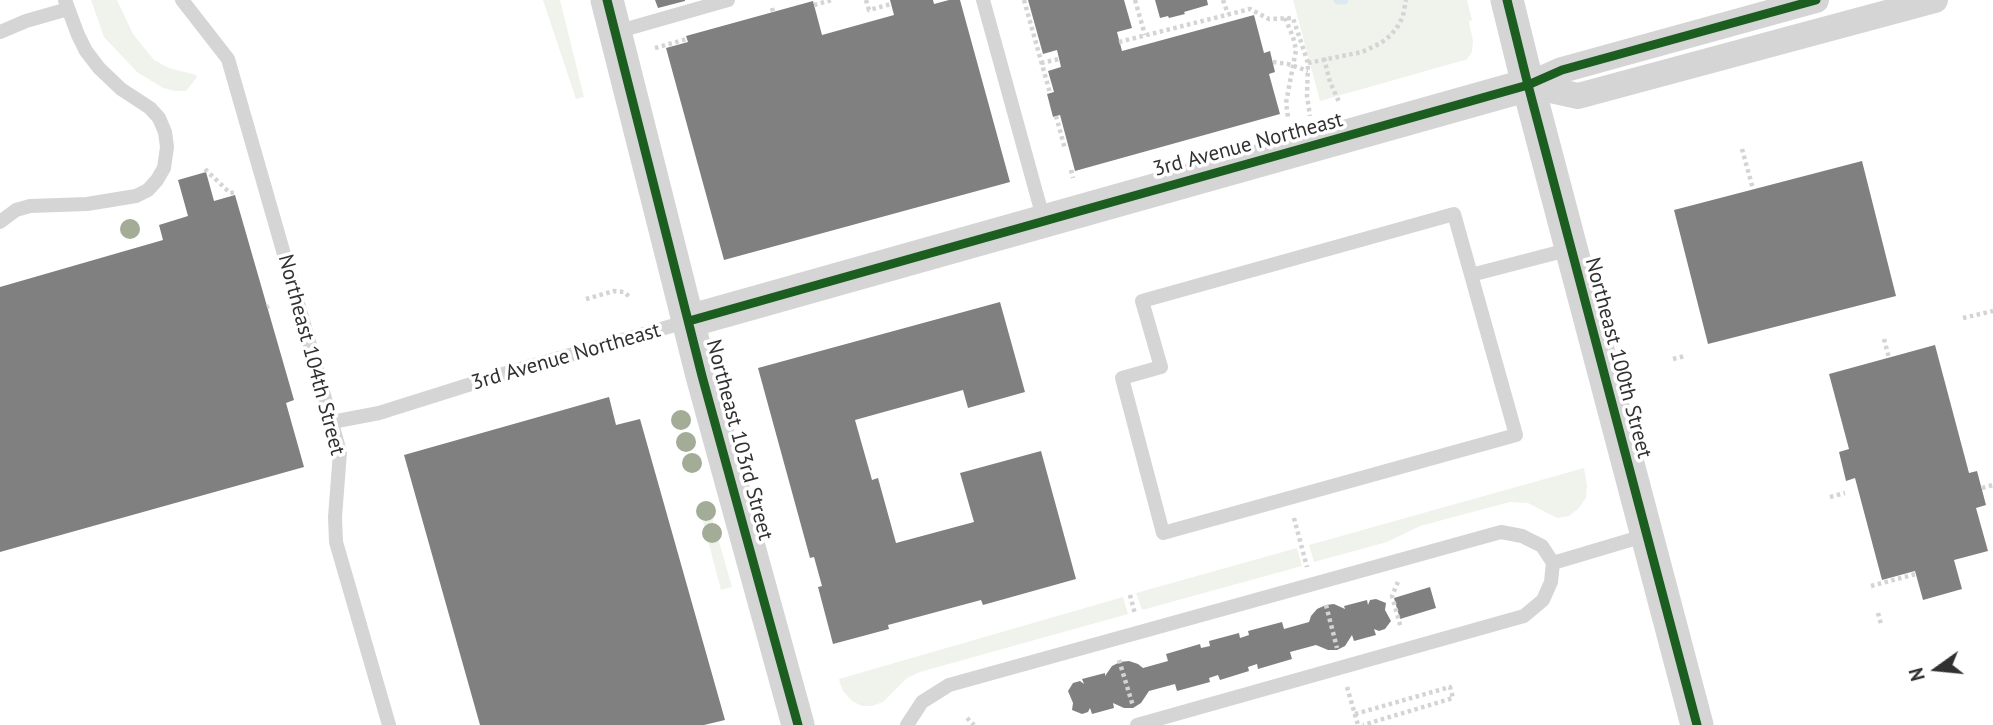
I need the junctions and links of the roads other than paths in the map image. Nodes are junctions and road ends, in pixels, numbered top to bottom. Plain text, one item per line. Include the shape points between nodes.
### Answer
1 (182, 0) edge
2 (607, 0) edge
3 (727, 0) edge
4 (983, 0) edge
5 (1507, 0) edge
6 (1816, 0) edge
7 (1935, 0) edge
8 (67, 5) edge
9 (0, 32) edge
10 (615, 32) junction
11 (1528, 85) junction
12 (1044, 221) junction
13 (0, 222) edge
14 (1571, 249) junction
15 (1471, 275) junction
16 (689, 321) junction
17 (332, 422) junction
18 (1647, 535) junction
19 (1553, 563) junction
20 (389, 725) edge
21 (799, 725) edge
22 (907, 725) edge
23 (1137, 725) edge
24 (1697, 725) edge

1 - 17 lane, Northeast 104th Street via 228,59
2 - 10 street, Northeast 103rd Street
3 - 10 lane
4 - 12 lane
5 - 11 street, Northeast 100th Street
6 - 11 street, 3rd Avenue Northeast via 1562,70
7 - 11 street, 3rd Avenue Northeast via 1578,96
8 - 9 lane
8 - 13 lane via 86,51 99,68 159,118 167,147 164,168 148,190 136,196 30,206
10 - 16 street, Northeast 103rd Street
11 - 12 street, 3rd Avenue Northeast
11 - 14 street, Northeast 100th Street
12 - 16 street, 3rd Avenue Northeast
14 - 15 lane
14 - 18 street, Northeast 100th Street
15 - 15 lane via 1516,435 1163,533 1122,378 1161,367 1142,301 1454,214
16 - 17 lane, 3rd Avenue Northeast via 379,413
16 - 21 street, Northeast 103rd Street
17 - 20 lane, Northeast 104th Street via 340,452 336,542
18 - 19 lane
18 - 24 street, Northeast 100th Street
19 - 22 lane via 1542,546 1501,532 949,685 922,702
19 - 23 lane via 1543,600 1524,616

